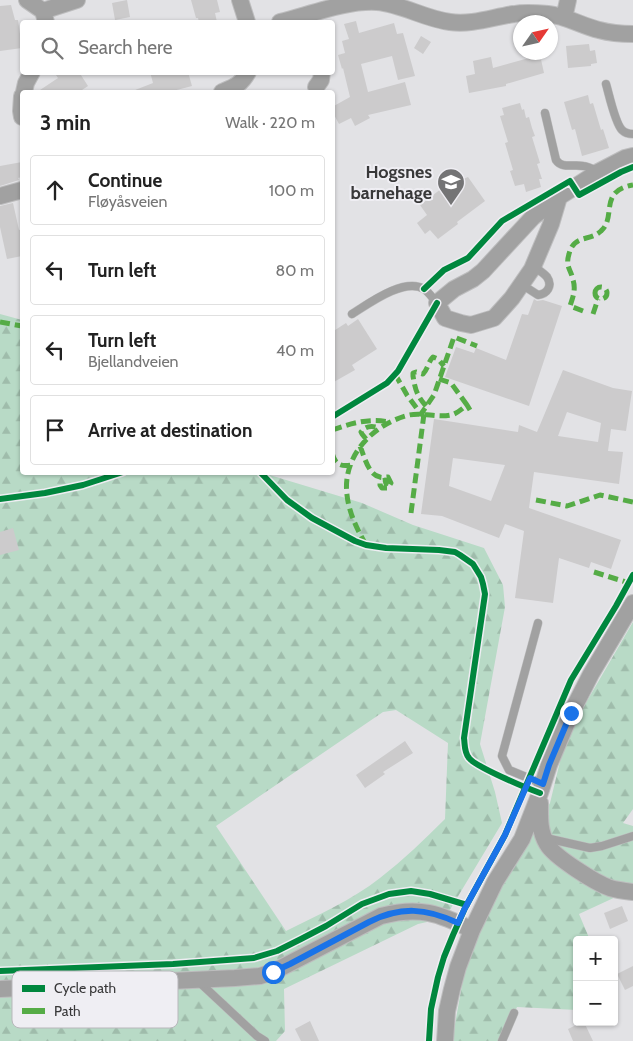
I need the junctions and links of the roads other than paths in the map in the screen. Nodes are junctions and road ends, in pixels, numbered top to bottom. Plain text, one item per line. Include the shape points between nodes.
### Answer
1 (27, 0) edge
2 (77, 0) edge
3 (240, 0) edge
4 (568, 0) edge
5 (44, 17) edge
6 (564, 18) junction
7 (246, 20) edge
8 (306, 20) edge
9 (633, 34) edge
10 (30, 75) edge
11 (246, 75) edge
12 (606, 84) dead end
13 (24, 90) edge
14 (227, 90) edge
15 (545, 114) dead end
16 (633, 134) edge
17 (633, 156) edge
18 (598, 172) junction
19 (20, 191) edge
20 (0, 196) edge
21 (559, 197) junction
22 (533, 266) junction
23 (521, 284) junction
24 (437, 303) junction
25 (352, 314) dead end
26 (633, 603) edge
27 (538, 623) dead end
28 (542, 788) junction
29 (633, 836) edge
30 (544, 837) junction
31 (633, 892) edge
32 (472, 930) junction
33 (197, 980) junction
34 (178, 981) edge
35 (514, 1013) dead end
36 (265, 1041) edge
37 (445, 1041) edge
38 (502, 1041) edge

1 - 5 street
2 - 5 street
3 - 7 street
4 - 6 street
6 - 8 street via 539,13 450,22 377,2 355,3
6 - 9 street via 598,30
10 - 13 street
11 - 14 street via 236,86
12 - 16 lane via 621,129
15 - 18 lane via 558,164 582,165
17 - 18 street
18 - 21 street
19 - 20 street
21 - 22 street
21 - 24 street via 533,217 483,271
22 - 23 street
22 - 23 lane via 548,278 548,290 538,295
23 - 24 street via 494,318 471,325 446,318
24 - 25 lane via 424,289 401,287
26 - 28 street via 571,713
27 - 28 lane via 502,756 509,770
28 - 30 street via 540,821
28 - 32 street via 522,839 495,882
29 - 30 lane via 590,848
30 - 31 street via 554,853 589,878 612,889
32 - 33 street via 426,911 396,912 381,916 273,972
32 - 37 street via 452,989
33 - 34 street
33 - 36 lane
35 - 38 lane

